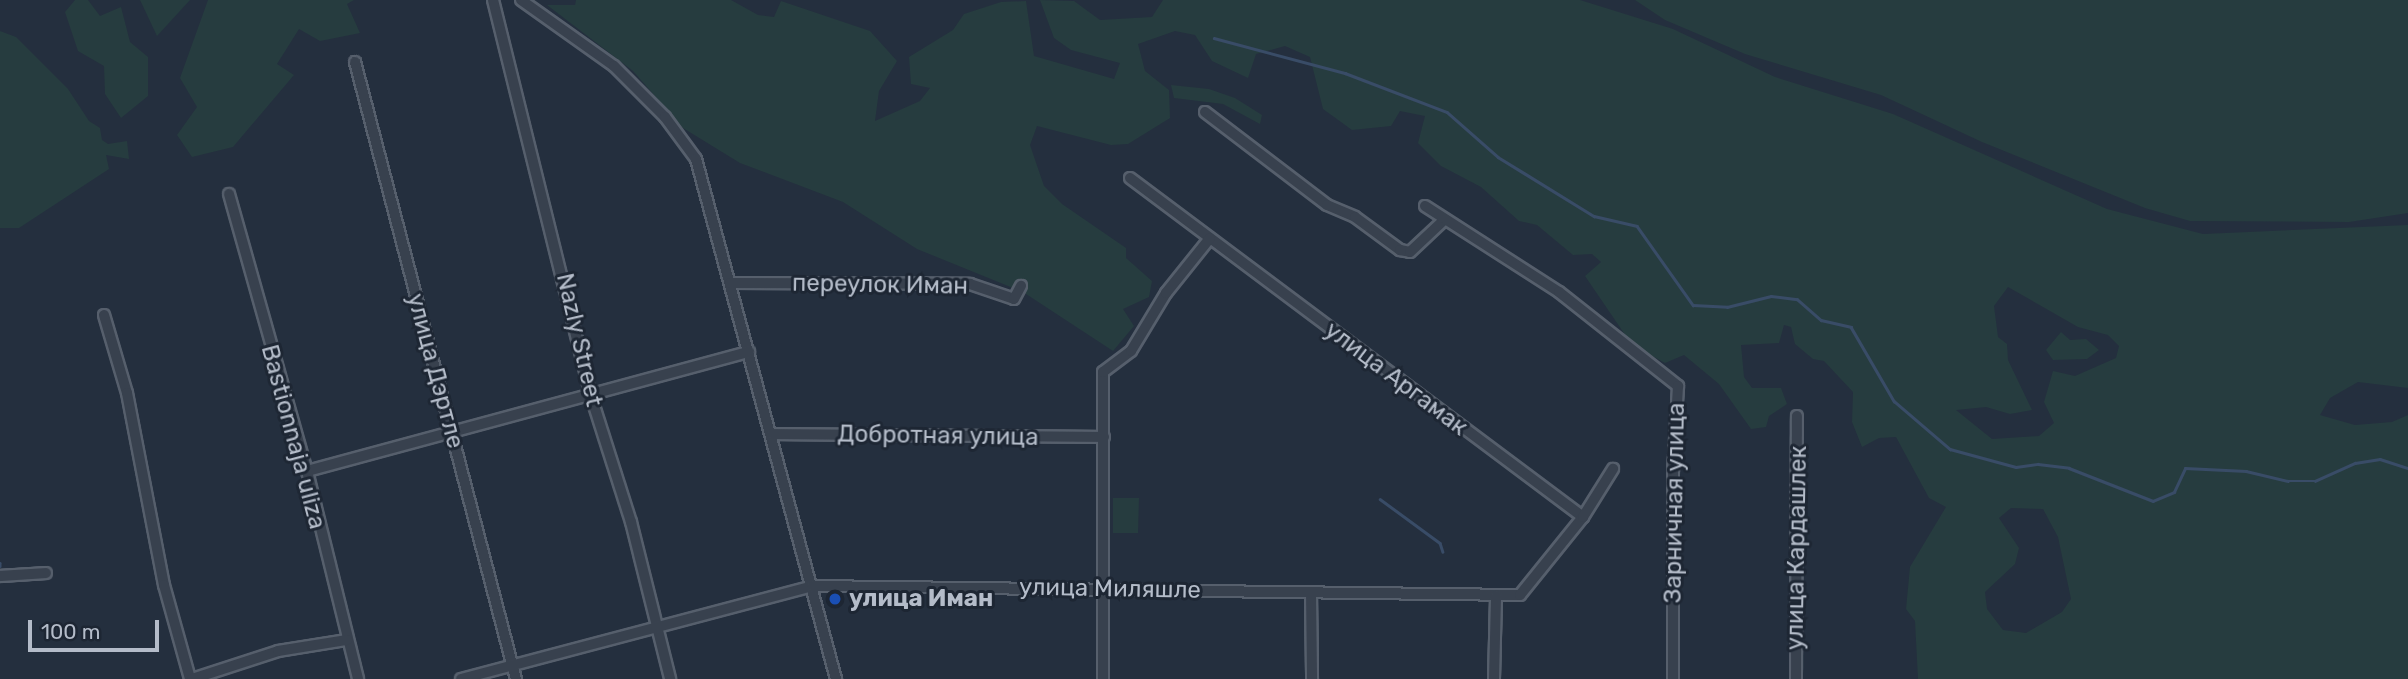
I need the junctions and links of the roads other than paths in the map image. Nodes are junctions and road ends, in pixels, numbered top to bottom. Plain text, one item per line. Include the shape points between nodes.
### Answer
1 (493, 0) edge
2 (521, 0) edge
3 (355, 62) dead end
4 (1205, 112) dead end
5 (1130, 177) dead end
6 (229, 194) dead end
7 (1425, 206) dead end
8 (1444, 220) junction
9 (1210, 238) junction
10 (730, 283) junction
11 (1021, 286) dead end
12 (104, 315) dead end
13 (749, 352) junction
14 (591, 396) junction
15 (1797, 416) dead end
16 (451, 429) junction
17 (772, 434) junction
18 (1104, 437) junction
19 (1613, 469) dead end
20 (307, 471) junction
21 (1583, 517) junction
22 (46, 573) dead end
23 (0, 576) edge
24 (812, 586) junction
25 (1104, 589) junction
26 (1311, 592) junction
27 (1496, 595) junction
28 (658, 628) junction
29 (347, 640) junction
30 (513, 667) junction
31 (191, 679) edge
32 (358, 679) edge
33 (461, 679) edge
34 (516, 679) edge
35 (670, 679) edge
36 (835, 679) edge
37 (1103, 679) edge
38 (1312, 679) edge
39 (1494, 679) edge
40 (1673, 679) edge
41 (1796, 679) edge

1 - 14 street, Nazly Street
2 - 10 street via 614,66 688,144
3 - 16 street, улица Дэртле
4 - 8 street via 1327,205 1355,217 1400,250 1410,252
5 - 9 street, улица Аргамак
6 - 20 street, Bastionnaja uliza
7 - 8 street, Зарничная улица
8 - 40 street, Зарничная улица via 1559,292 1678,386 1673,472
9 - 18 street via 1166,293 1131,351 1103,372
9 - 21 street, улица Аргамак
10 - 11 street, переулок Иман via 970,284 1014,299
10 - 13 street
12 - 31 street via 127,393 164,585
13 - 14 street
13 - 17 street
14 - 16 street
14 - 28 street, Nazly Street
15 - 41 street, улица Кардашлек
16 - 20 street
16 - 30 street, улица Дэртле
17 - 18 street, Добротная улица
17 - 24 street
18 - 25 street
19 - 21 street
20 - 29 street, Bastionnaja uliza
21 - 27 street, улица Миляшле via 1520,595
22 - 23 street
24 - 25 street, улица Миляшле
24 - 28 street, улица Миляшле
24 - 36 street
25 - 26 street, улица Миляшле
25 - 37 street
26 - 27 street, улица Миляшле
26 - 38 street
27 - 39 street
28 - 30 street, улица Миляшле
28 - 35 street, Nazly Street
29 - 31 street via 278,651
29 - 32 street, Bastionnaja uliza
30 - 33 street, улица Миляшле
30 - 34 street, улица Дэртле

